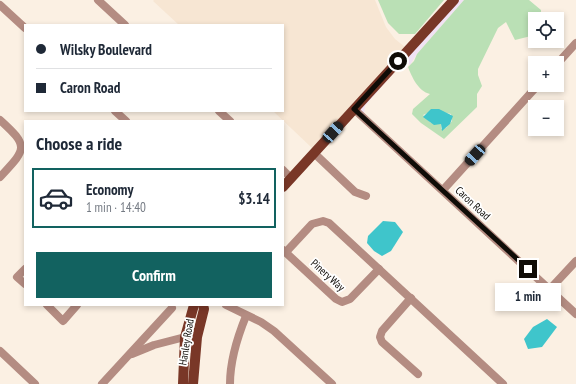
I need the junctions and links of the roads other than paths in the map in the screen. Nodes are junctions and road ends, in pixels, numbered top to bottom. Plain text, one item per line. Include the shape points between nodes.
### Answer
1 (454, 0) edge
2 (102, 1) edge
3 (0, 5) edge
4 (124, 24) edge
5 (24, 27) edge
6 (576, 43) edge
7 (564, 56) edge
8 (532, 92) edge
9 (354, 109) junction
10 (116, 112) edge
11 (220, 112) edge
12 (0, 120) edge
13 (125, 120) edge
14 (229, 120) edge
15 (314, 153) junction
16 (284, 171) edge
17 (0, 177) edge
18 (291, 178) junction
19 (284, 186) edge
20 (443, 190) junction
21 (366, 196) dead end
22 (285, 251) edge
23 (576, 261) edge
24 (379, 269) junction
25 (24, 270) edge
26 (24, 283) edge
27 (550, 289) junction
28 (411, 298) junction
29 (48, 306) edge
30 (76, 306) edge
31 (194, 306) edge
32 (203, 306) edge
33 (228, 306) edge
34 (172, 308) dead end
35 (576, 314) edge
36 (246, 316) junction
37 (185, 337) junction
38 (0, 351) edge
39 (129, 355) junction
40 (418, 374) dead end
41 (35, 384) edge
42 (102, 384) edge
43 (183, 384) edge
44 (193, 384) edge
45 (230, 384) edge
46 (332, 384) edge
47 (503, 384) edge

1 - 9 main road
2 - 4 street
3 - 5 street
6 - 7 street
8 - 20 street
9 - 15 main road
9 - 20 street, Caron Road
10 - 13 street
11 - 14 street
12 - 17 street via 17,135 21,142 21,150
15 - 18 main road
15 - 21 street via 355,192
16 - 18 street
18 - 19 main road
20 - 27 street, Caron Road
22 - 24 street via 312,224 323,221
22 - 24 street, Pinery Way via 342,302 350,299
23 - 27 street
24 - 28 street
25 - 26 street via 17,277
27 - 35 street, Caron Road
28 - 40 street via 382,331 380,337 382,342
28 - 47 street
29 - 30 street via 63,320
31 - 37 main road, Hanley Road
32 - 44 main road, Hanley Road via 195,350
33 - 36 street
34 - 39 street
36 - 45 street via 232,356
36 - 46 street via 274,331
37 - 39 street
37 - 43 main road, Hanley Road
38 - 41 street
39 - 42 street

